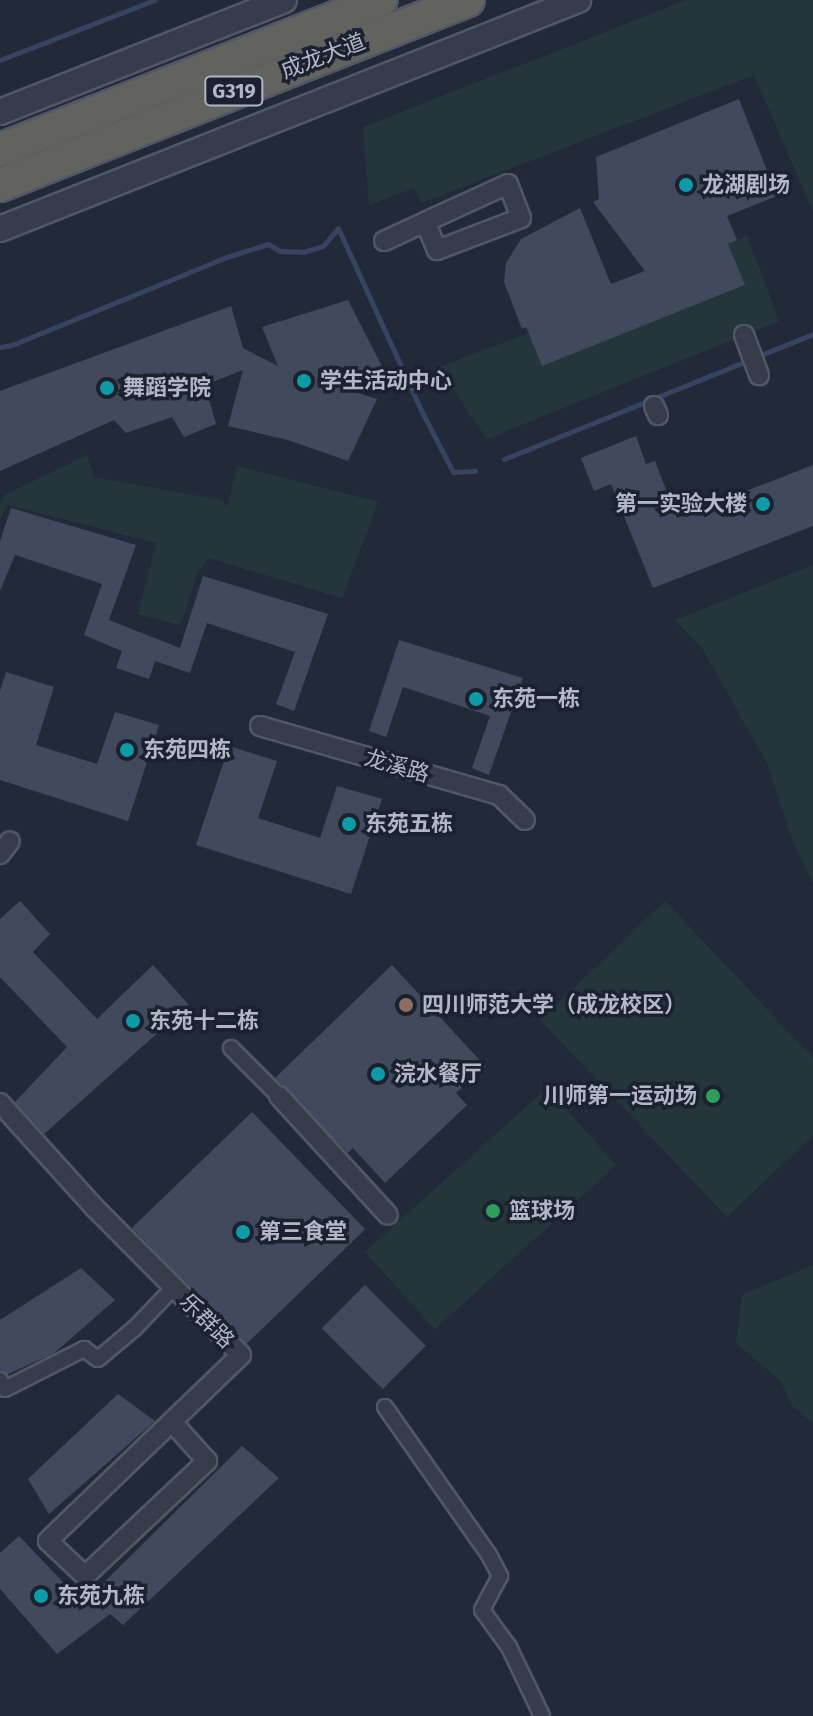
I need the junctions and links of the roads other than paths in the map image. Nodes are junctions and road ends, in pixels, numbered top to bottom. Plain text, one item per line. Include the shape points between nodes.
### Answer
1 (284, 0) edge
2 (380, 0) edge
3 (468, 0) edge
4 (578, 0) edge
5 (0, 112) edge
6 (0, 150) edge
7 (0, 185) edge
8 (425, 222) junction
9 (0, 229) edge
10 (384, 241) dead end
11 (260, 726) dead end
12 (525, 820) dead end
13 (231, 1048) dead end
14 (279, 1096) joint
15 (0, 1103) edge
16 (388, 1215) dead end
17 (174, 1287) junction
18 (0, 1380) edge
19 (385, 1407) dead end
20 (172, 1422) junction
21 (542, 1716) edge

1 - 5 street
2 - 6 highway, 成龙大道 / G319
3 - 7 highway, 成龙大道 / G319
4 - 9 street
8 - 8 street via 508,184 521,218 437,250
8 - 10 street
11 - 12 street, 龙溪路 via 499,795
13 - 14 street
14 - 16 street
15 - 17 street, 乐群路
17 - 18 street via 98,1359 84,1349 5,1389
17 - 20 street, 乐群路 via 241,1355
19 - 21 street via 500,1576 482,1610 509,1647
20 - 20 street via 48,1541 85,1576 207,1461

